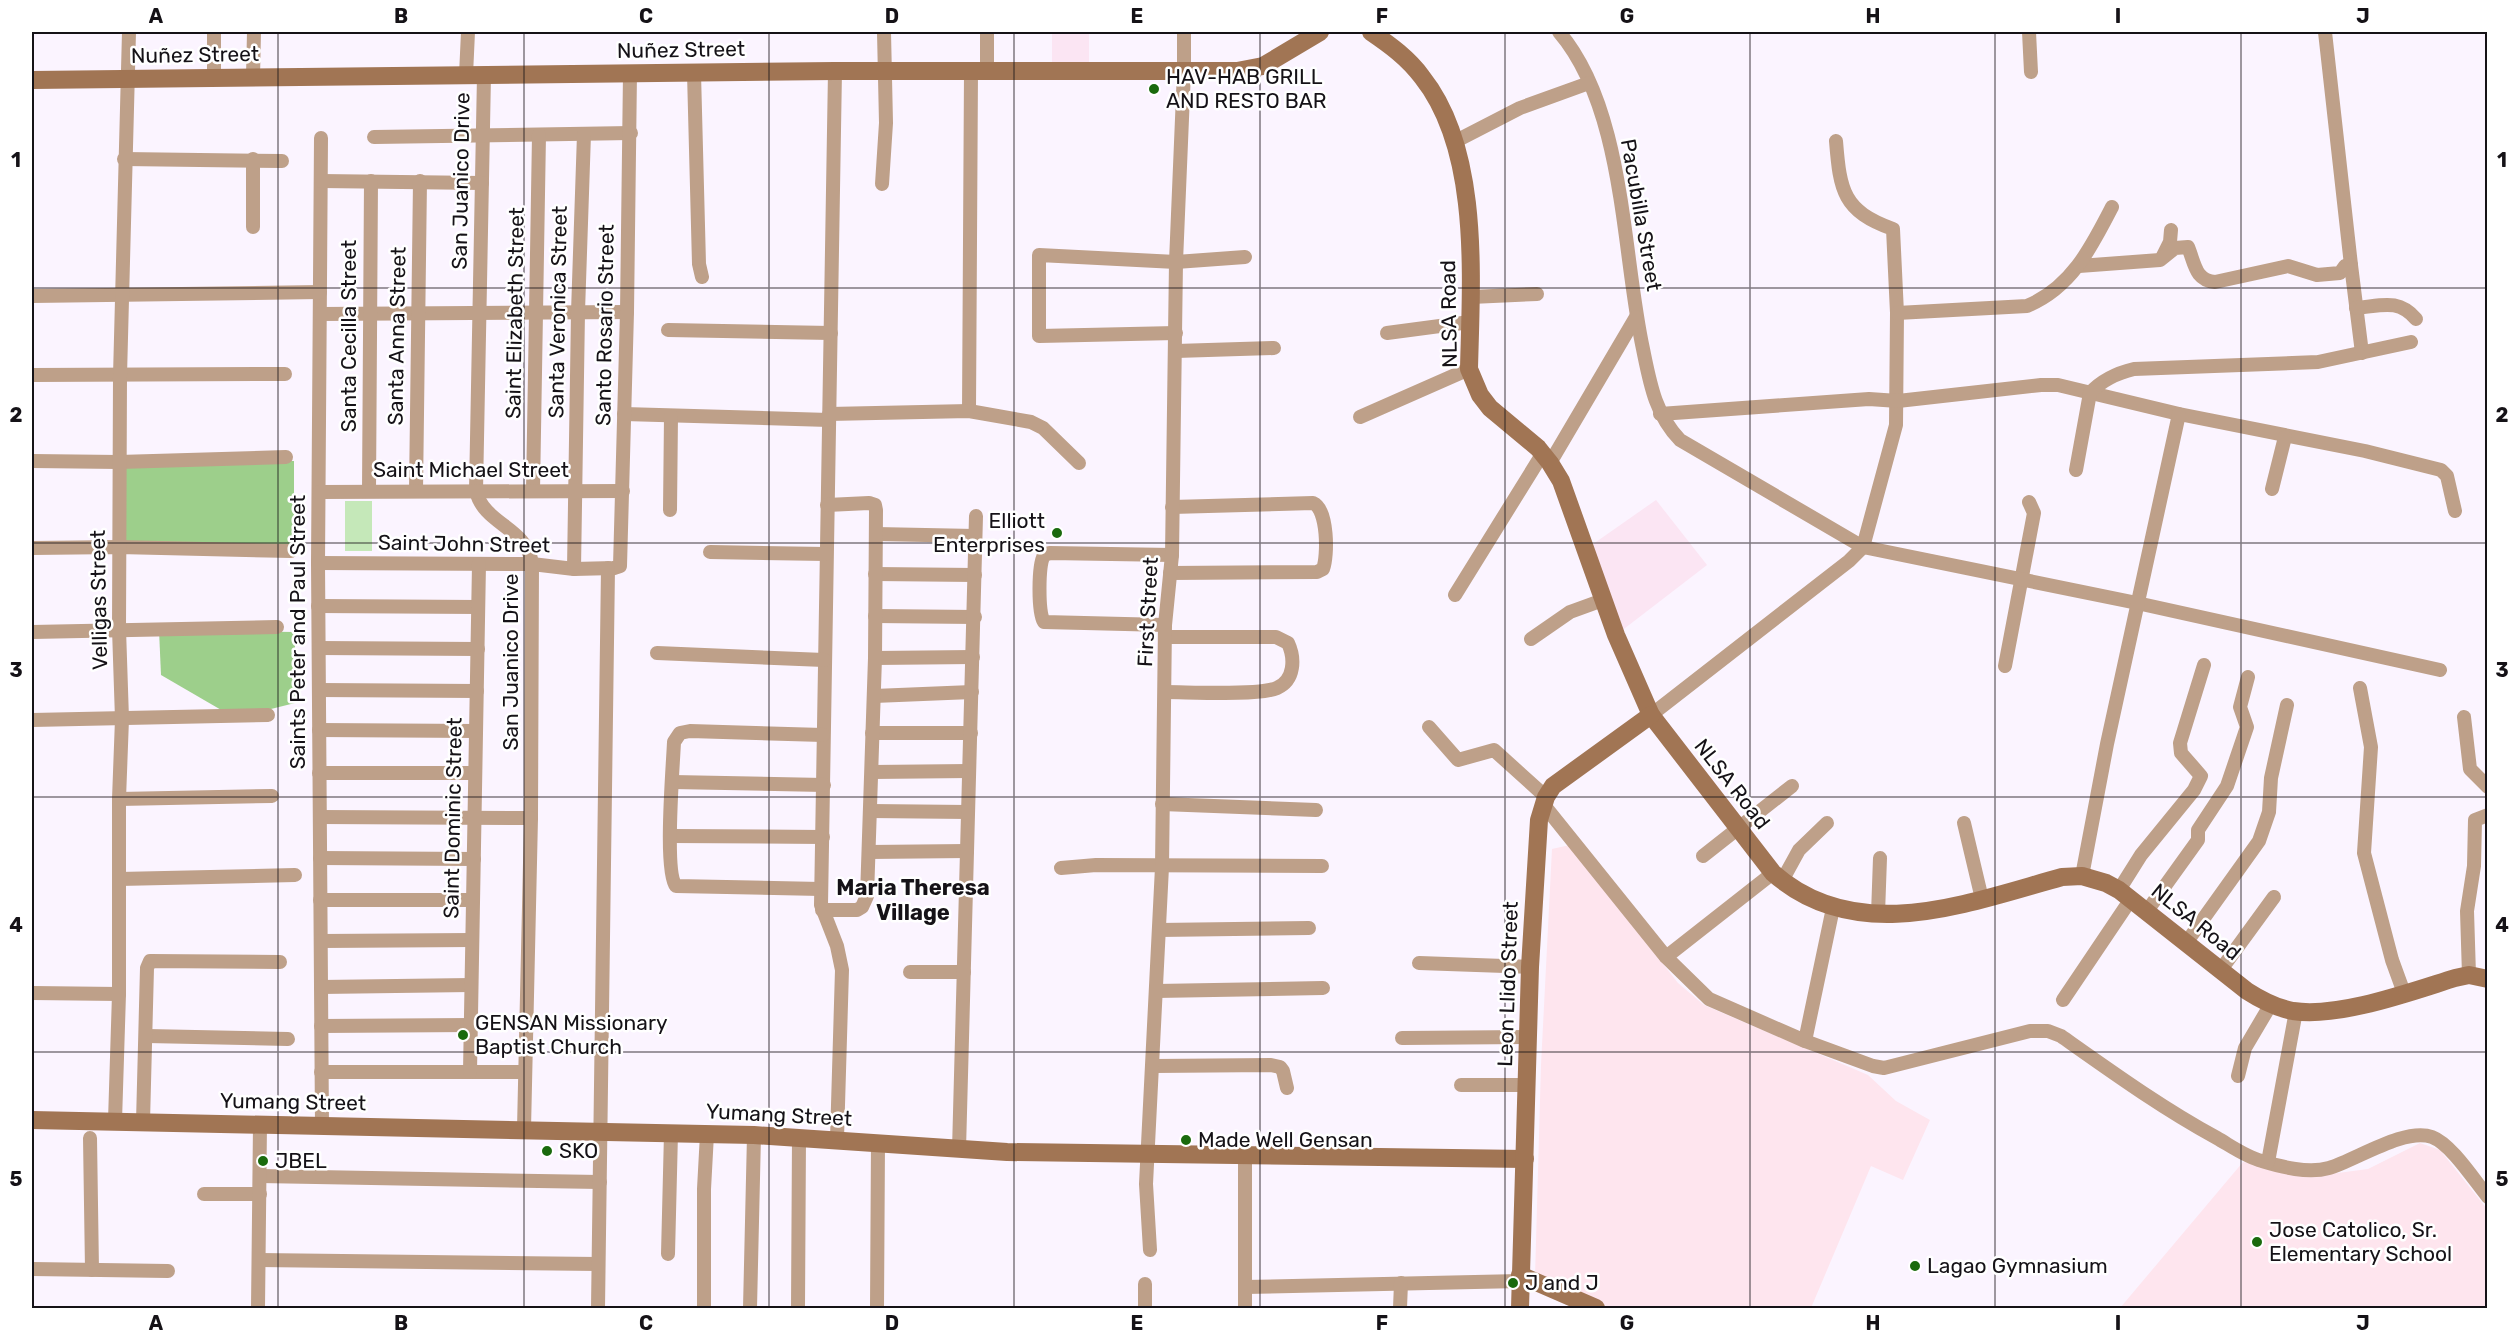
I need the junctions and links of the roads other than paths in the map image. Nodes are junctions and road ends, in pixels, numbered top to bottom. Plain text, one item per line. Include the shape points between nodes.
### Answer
1 (129, 32) edge
2 (214, 32) edge
3 (254, 32) edge
4 (468, 32) edge
5 (884, 32) edge
6 (987, 32) edge
7 (1184, 32) edge
8 (1320, 32) edge
9 (1371, 32) edge
10 (1559, 32) edge
11 (2029, 32) edge
12 (2325, 32) edge
13 (835, 71) junction
14 (886, 71) junction
15 (979, 71) junction
16 (1184, 71) junction
17 (2031, 72) dead end
18 (694, 73) junction
19 (630, 74) junction
20 (475, 75) junction
21 (214, 77) junction
22 (253, 77) junction
23 (126, 78) junction
24 (32, 80) edge
25 (1589, 83) junction
26 (631, 133) junction
27 (584, 134) junction
28 (483, 135) junction
29 (539, 135) junction
30 (374, 137) dead end
31 (321, 138) dead end
32 (1836, 141) dead end
33 (1454, 142) junction
34 (124, 159) junction
35 (253, 159) junction
36 (282, 161) dead end
37 (321, 182) junction
38 (371, 182) junction
39 (420, 182) junction
40 (482, 183) junction
41 (882, 184) dead end
42 (2112, 207) dead end
43 (253, 227) dead end
44 (2171, 230) dead end
45 (1245, 257) dead end
46 (2160, 260) junction
47 (1176, 262) junction
48 (2351, 265) junction
49 (2079, 266) junction
50 (702, 277) dead end
51 (320, 292) junction
52 (1537, 294) dead end
53 (32, 296) edge
54 (121, 296) junction
55 (1471, 297) junction
56 (2356, 308) junction
57 (578, 312) junction
58 (627, 312) junction
59 (419, 313) junction
60 (480, 313) junction
61 (536, 313) junction
62 (1897, 313) junction
63 (320, 314) junction
64 (370, 314) junction
65 (1636, 317) junction
66 (2416, 319) dead end
67 (1470, 322) junction
68 (668, 330) dead end
69 (831, 333) junction
70 (1176, 333) junction
71 (1387, 333) dead end
72 (2411, 342) dead end
73 (1274, 348) dead end
74 (1176, 351) junction
75 (2362, 353) junction
76 (1469, 369) junction
77 (285, 374) dead end
78 (32, 375) edge
79 (120, 376) junction
80 (2090, 393) junction
81 (1898, 401) junction
82 (969, 411) junction
83 (624, 414) junction
84 (1660, 414) junction
85 (2179, 414) junction
86 (671, 416) junction
87 (829, 417) junction
88 (1360, 417) dead end
89 (2285, 437) junction
90 (286, 457) dead end
91 (1547, 458) junction
92 (32, 461) edge
93 (119, 462) junction
94 (1079, 463) dead end
95 (2076, 470) dead end
96 (2272, 489) dead end
97 (369, 491) junction
98 (416, 491) junction
99 (476, 491) junction
100 (533, 491) junction
101 (576, 491) junction
102 (622, 491) junction
103 (319, 492) junction
104 (2029, 502) dead end
105 (827, 505) junction
106 (1172, 507) junction
107 (670, 510) dead end
108 (2455, 511) dead end
109 (976, 516) dead end
110 (876, 534) junction
111 (975, 536) junction
112 (119, 547) junction
113 (32, 548) edge
114 (1863, 548) junction
115 (291, 551) dead end
116 (710, 552) dead end
117 (826, 554) junction
118 (1172, 555) junction
119 (318, 563) junction
120 (479, 564) junction
121 (532, 564) junction
122 (608, 568) junction
123 (574, 569) junction
124 (1170, 573) junction
125 (876, 574) junction
126 (975, 575) junction
127 (2021, 578) junction
128 (1455, 595) dead end
129 (1603, 600) junction
130 (2138, 603) junction
131 (318, 606) junction
132 (478, 607) junction
133 (875, 616) junction
134 (975, 616) junction
135 (277, 627) dead end
136 (119, 629) junction
137 (1165, 631) junction
138 (32, 632) edge
139 (1531, 639) dead end
140 (319, 648) junction
141 (477, 650) junction
142 (657, 653) dead end
143 (973, 657) junction
144 (875, 658) junction
145 (824, 660) junction
146 (2204, 665) dead end
147 (2005, 666) dead end
148 (2440, 670) dead end
149 (2248, 677) dead end
150 (2361, 688) dead end
151 (319, 690) junction
152 (477, 690) junction
153 (972, 692) junction
154 (1165, 692) junction
155 (874, 696) junction
156 (2287, 705) dead end
157 (1651, 715) junction
158 (268, 716) dead end
159 (2464, 717) dead end
160 (122, 719) junction
161 (32, 720) edge
162 (1429, 727) dead end
163 (319, 730) junction
164 (476, 731) junction
165 (970, 733) junction
166 (872, 734) junction
167 (823, 735) junction
168 (969, 771) junction
169 (872, 772) junction
170 (319, 773) junction
171 (475, 773) junction
172 (673, 782) junction
173 (824, 785) junction
174 (1792, 786) dead end
175 (2487, 787) edge
176 (272, 796) dead end
177 (119, 799) junction
178 (1545, 800) junction
179 (1162, 804) junction
180 (1316, 810) dead end
181 (870, 811) junction
182 (968, 812) junction
183 (2487, 815) edge
184 (474, 816) junction
185 (320, 817) junction
186 (531, 818) junction
187 (1827, 823) dead end
188 (1964, 823) dead end
189 (1739, 829) junction
190 (671, 836) junction
191 (823, 837) junction
192 (869, 852) junction
193 (967, 852) junction
194 (1703, 856) dead end
195 (320, 858) junction
196 (1880, 858) dead end
197 (474, 859) junction
198 (1322, 866) dead end
199 (1162, 867) junction
200 (1061, 868) dead end
201 (295, 875) dead end
202 (2082, 876) junction
203 (1777, 877) junction
204 (119, 879) junction
205 (821, 889) junction
206 (2125, 895) junction
207 (2274, 897) dead end
208 (1982, 899) junction
209 (320, 900) junction
210 (473, 900) junction
211 (1833, 908) junction
212 (822, 910) junction
213 (2147, 911) junction
214 (1878, 915) junction
215 (1309, 928) dead end
216 (1159, 930) junction
217 (472, 940) junction
218 (321, 941) junction
219 (2186, 943) junction
220 (1666, 957) junction
221 (280, 962) dead end
222 (1419, 963) dead end
223 (1530, 966) junction
224 (2220, 971) junction
225 (910, 972) dead end
226 (964, 972) junction
227 (2478, 977) edge
228 (471, 986) junction
229 (321, 987) junction
230 (1323, 988) dead end
231 (1155, 991) junction
232 (32, 993) edge
233 (2404, 993) junction
234 (119, 994) junction
235 (2063, 1000) dead end
236 (2271, 1004) junction
237 (2296, 1011) junction
238 (471, 1025) junction
239 (321, 1026) junction
240 (147, 1036) junction
241 (1527, 1037) junction
242 (1402, 1038) dead end
243 (288, 1039) dead end
244 (1805, 1041) junction
245 (1154, 1066) junction
246 (321, 1072) junction
247 (470, 1072) junction
248 (525, 1072) junction
249 (2238, 1076) dead end
250 (1461, 1085) dead end
251 (1526, 1085) junction
252 (1287, 1088) dead end
253 (32, 1120) edge
254 (116, 1121) junction
255 (143, 1122) junction
256 (260, 1124) junction
257 (322, 1126) junction
258 (524, 1129) junction
259 (601, 1131) junction
260 (671, 1133) junction
261 (707, 1134) junction
262 (754, 1135) junction
263 (90, 1137) dead end
264 (799, 1137) junction
265 (837, 1139) junction
266 (878, 1142) junction
267 (959, 1150) junction
268 (1148, 1154) junction
269 (1245, 1155) junction
270 (1525, 1159) junction
271 (2268, 1162) junction
272 (260, 1176) junction
273 (600, 1182) junction
274 (204, 1194) dead end
275 (260, 1194) junction
276 (2487, 1197) edge
277 (1150, 1250) dead end
278 (668, 1254) dead end
279 (259, 1260) junction
280 (598, 1264) junction
281 (32, 1269) edge
282 (92, 1270) junction
283 (168, 1271) dead end
284 (1520, 1278) junction
285 (1401, 1283) junction
286 (1145, 1284) dead end
287 (1245, 1287) junction
288 (258, 1308) edge
289 (598, 1308) edge
290 (704, 1308) edge
291 (750, 1308) edge
292 (798, 1308) edge
293 (877, 1308) edge
294 (1145, 1308) edge
295 (1245, 1308) edge
296 (1400, 1308) edge
297 (1520, 1308) edge
298 (1596, 1308) edge

1 - 23 street, Velligas Street
2 - 21 street
3 - 22 street
4 - 20 street, San Juanico Drive
5 - 14 street
6 - 15 street
7 - 16 street, First Street
8 - 16 main road, Nuñez Street via 1263,66 1237,71
9 - 33 main road, NLSA Road via 1424,78 1443,111
10 - 25 street, Pacubilla Street via 1577,55
11 - 17 street
12 - 48 street
13 - 14 main road, Nuñez Street
13 - 18 main road, Nuñez Street
13 - 69 street
14 - 15 main road, Nuñez Street
14 - 41 street
15 - 16 main road, Nuñez Street
15 - 82 street
16 - 47 street, First Street
18 - 19 main road, Nuñez Street
18 - 50 street
19 - 20 main road, Nuñez Street
19 - 26 street, Santo Rosario Street
20 - 22 main road, Nuñez Street
20 - 28 street, San Juanico Drive
21 - 22 main road, Nuñez Street
21 - 23 main road, Nuñez Street
23 - 24 main road, Nuñez Street
23 - 34 street, Velligas Street
25 - 33 street via 1520,108
25 - 65 street, Pacubilla Street via 1604,123 1621,196
26 - 27 street
26 - 58 street, Santo Rosario Street
27 - 29 street
27 - 57 street, Santa Veronica Street
28 - 29 street
28 - 30 street
28 - 40 street, San Juanico Drive
29 - 61 street, Saint Elizabeth Street
31 - 37 street, Saints Peter and Paul Street
32 - 62 street via 1845,194 1855,211 1893,229
33 - 55 main road, NLSA Road via 1470,229
34 - 35 street
34 - 54 street, Velligas Street
35 - 36 street
35 - 43 street
37 - 38 street
37 - 51 street, Saints Peter and Paul Street
38 - 39 street
38 - 64 street, Santa Cecilla Street
39 - 40 street
39 - 59 street, Santa Anna Street
40 - 60 street, San Juanico Drive
42 - 49 street
44 - 46 street via 2170,242
45 - 47 street
46 - 48 street via 2175,248 2188,248 2199,276 2216,282 2288,266 2318,274 2340,273 2344,266
46 - 49 street
47 - 70 street, First Street
47 - 70 street via 1040,255 1039,336
48 - 56 street
49 - 62 street via 2058,288 2027,306
51 - 54 street
51 - 63 street, Saints Peter and Paul Street
52 - 55 street
53 - 54 street
54 - 79 street, Velligas Street
55 - 67 main road, NLSA Road
56 - 66 street via 2398,304
56 - 75 street
57 - 58 street
57 - 61 street
57 - 101 street, Santa Veronica Street
58 - 83 street, Santo Rosario Street
59 - 60 street
59 - 64 street
59 - 98 street, Santa Anna Street
60 - 61 street
60 - 99 street, San Juanico Drive
61 - 100 street, Saint Elizabeth Street
62 - 81 street
63 - 64 street
63 - 103 street, Saints Peter and Paul Street
64 - 97 street, Santa Cecilla Street
65 - 84 street, Pacubilla Street
65 - 91 street
67 - 71 street
67 - 76 main road, NLSA Road
68 - 69 street
69 - 87 street
70 - 74 street, First Street
72 - 75 street
73 - 74 street
74 - 106 street, First Street
75 - 80 street via 2318,362 2134,369 2117,373
76 - 88 street
76 - 91 main road, NLSA Road via 1490,408
77 - 79 street
78 - 79 street
79 - 93 street, Velligas Street
80 - 81 street via 2042,385
80 - 85 street
80 - 95 street
81 - 84 street via 1869,399
81 - 114 street via 1892,446
82 - 87 street
82 - 94 street via 1043,428
83 - 86 street
83 - 102 street, Santo Rosario Street
84 - 114 street, Pacubilla Street via 1680,440
85 - 89 street
85 - 130 street
86 - 87 street
86 - 107 street
87 - 105 street
89 - 96 street
89 - 108 street via 2441,470 2447,476
90 - 93 street
91 - 128 street
91 - 129 main road, NLSA Road via 1569,501
92 - 93 street
93 - 112 street, Velligas Street
97 - 98 street, Saint Michael Street
97 - 103 street, Saint Michael Street
98 - 99 street, Saint Michael Street
99 - 100 street, Saint Michael Street
99 - 121 street, San Juanico Drive via 482,506 524,541
100 - 101 street, Saint Michael Street
101 - 102 street, Saint Michael Street
101 - 123 street, Santa Veronica Street
102 - 122 street, Santo Rosario Street via 621,563
103 - 119 street, Saints Peter and Paul Street
104 - 127 street via 2034,513
105 - 110 street via 875,505
105 - 117 street
106 - 118 street, First Street
106 - 124 street via 1313,503 1323,513 1326,560 1317,572
109 - 111 street
110 - 111 street
110 - 125 street
111 - 126 street
112 - 113 street
112 - 115 street
112 - 136 street, Velligas Street
114 - 127 street, Pacubilla Street
114 - 157 street
116 - 117 street
117 - 145 street
118 - 124 street, First Street
118 - 137 street via 1050,553 1044,555 1040,567 1040,612 1044,622
119 - 120 street, Saint John Street
119 - 131 street, Saints Peter and Paul Street
120 - 121 street, Saint John Street
120 - 132 street, Saint Dominic Street
121 - 123 street, Saint John Street
121 - 186 street, San Juanico Drive
122 - 123 street, Saint John Street
122 - 259 street
124 - 137 street, First Street
125 - 126 street
125 - 133 street
126 - 134 street
127 - 130 street, Pacubilla Street
127 - 147 street
129 - 139 street via 1570,612
129 - 157 main road, NLSA Road
130 - 148 street, Pacubilla Street
130 - 202 street
131 - 132 street
131 - 140 street, Saints Peter and Paul Street
132 - 141 street, Saint Dominic Street
133 - 134 street
133 - 144 street
134 - 143 street
135 - 136 street
136 - 138 street
136 - 160 street, Velligas Street
137 - 154 street, First Street
137 - 154 street via 1276,637 1291,649 1292,672 1276,688
140 - 141 street
140 - 151 street, Saints Peter and Paul Street
141 - 152 street, Saint Dominic Street
142 - 145 street
143 - 144 street
143 - 153 street
144 - 155 street
145 - 167 street
146 - 206 street via 2180,742 2181,753 2201,776 2141,855
149 - 213 street via 2240,707 2247,727 2227,786 2198,830 2198,840
150 - 233 street via 2371,747 2364,853
151 - 152 street
151 - 163 street, Saints Peter and Paul Street
152 - 164 street, Saint Dominic Street
153 - 155 street
153 - 165 street
154 - 179 street, First Street
155 - 166 street
156 - 219 street via 2271,778 2269,812 2259,842
157 - 178 main road via 1553,786
157 - 189 main road, NLSA Road
158 - 160 street
159 - 175 street via 2467,761
160 - 161 street
160 - 177 street, Velligas Street
162 - 178 street via 1458,760 1494,750
163 - 164 street
163 - 170 street, Saints Peter and Paul Street
164 - 171 street, Saint Dominic Street
165 - 166 street
165 - 168 street
166 - 169 street
167 - 172 street via 690,731 680,734 674,742
167 - 173 street
168 - 169 street
168 - 182 street
169 - 181 street
170 - 171 street
170 - 185 street, Saints Peter and Paul Street
171 - 184 street, Saint Dominic Street
172 - 173 street
172 - 190 street
173 - 191 street
174 - 189 street
176 - 177 street
177 - 204 street, Velligas Street
178 - 220 street
178 - 223 main road, Leon Llido Street via 1537,837
179 - 180 street
179 - 199 street, First Street
181 - 182 street
181 - 192 street
182 - 193 street
183 - 227 street via 2475,820 2474,866 2467,911
184 - 185 street
184 - 186 street
184 - 197 street, Saint Dominic Street
185 - 195 street, Saints Peter and Paul Street
186 - 248 street, San Juanico Drive
187 - 203 street
188 - 208 street
189 - 194 street
189 - 203 main road, NLSA Road
190 - 191 street
190 - 205 street via 671,876 676,886
191 - 205 street
192 - 193 street
192 - 212 street via 867,896 862,907 850,911
193 - 226 street
195 - 197 street
195 - 209 street, Saints Peter and Paul Street
196 - 214 street
197 - 210 street, Saint Dominic Street
198 - 199 street
199 - 200 street
199 - 216 street, First Street
201 - 204 street
202 - 206 main road, NLSA Road via 2106,883
202 - 208 main road, NLSA Road via 2062,877
203 - 211 main road, NLSA Road via 1796,892
203 - 220 street
204 - 234 street, Velligas Street
205 - 212 street
206 - 213 main road, NLSA Road
206 - 235 street
207 - 224 street
208 - 214 main road, NLSA Road via 1911,913
209 - 210 street
209 - 218 street, Saints Peter and Paul Street
210 - 217 street, Saint Dominic Street
211 - 214 main road, NLSA Road
211 - 244 street
212 - 265 street via 842,970
213 - 219 main road, NLSA Road
215 - 216 street
216 - 231 street, First Street
217 - 218 street
217 - 228 street, Saint Dominic Street
218 - 229 street, Saints Peter and Paul Street
219 - 224 main road, NLSA Road
220 - 244 street via 1709,999
221 - 240 street via 150,961
222 - 223 street
223 - 241 main road, Leon Llido Street
224 - 236 main road, NLSA Road
225 - 226 street
226 - 267 street
227 - 233 main road, NLSA Road
228 - 229 street
228 - 238 street, Saint Dominic Street
229 - 239 street, Saints Peter and Paul Street
230 - 231 street
231 - 245 street, First Street
232 - 234 street
233 - 237 main road, NLSA Road via 2330,1011
234 - 254 street, Velligas Street
236 - 237 main road, NLSA Road
236 - 249 street via 2245,1048
237 - 271 street
238 - 239 street
238 - 247 street, Saint Dominic Street
239 - 246 street, Saints Peter and Paul Street
240 - 243 street
240 - 255 street
241 - 242 street
241 - 251 main road, Leon Llido Street
244 - 271 street via 1884,1068 2030,1031 2048,1031 2061,1036 2175,1115
245 - 252 street via 1271,1065 1283,1071
245 - 268 street, First Street
246 - 247 street
246 - 257 street, Saints Peter and Paul Street
247 - 248 street
248 - 258 street, San Juanico Drive
250 - 251 street
251 - 270 main road, Leon Llido Street
253 - 254 main road, Yumang Street
254 - 255 main road, Yumang Street
255 - 256 main road, Yumang Street
256 - 257 main road, Yumang Street
256 - 272 street
257 - 258 main road, Yumang Street
258 - 259 main road, Yumang Street
259 - 260 main road, Yumang Street
259 - 273 street
260 - 261 main road, Yumang Street
260 - 278 street
261 - 262 main road, Yumang Street
261 - 290 street
262 - 264 main road, Yumang Street
262 - 291 street
263 - 282 street
264 - 265 main road, Yumang Street
264 - 292 street
265 - 266 main road, Yumang Street
266 - 267 main road, Yumang Street
266 - 293 street
267 - 268 main road, Yumang Street
268 - 269 main road, Yumang Street
268 - 277 street, First Street
269 - 270 main road, Yumang Street
269 - 287 street
270 - 284 main road, Leon Llido Street
271 - 276 street via 2317,1170 2329,1168 2423,1135 2434,1137 2450,1150
272 - 273 street
272 - 275 street
273 - 280 street
274 - 275 street
275 - 279 street
279 - 280 street
279 - 288 street
280 - 289 street
281 - 282 street
282 - 283 street
284 - 285 street
284 - 297 main road, Leon Llido Street
284 - 298 main road
285 - 287 street
285 - 296 street
286 - 294 street
287 - 295 street

